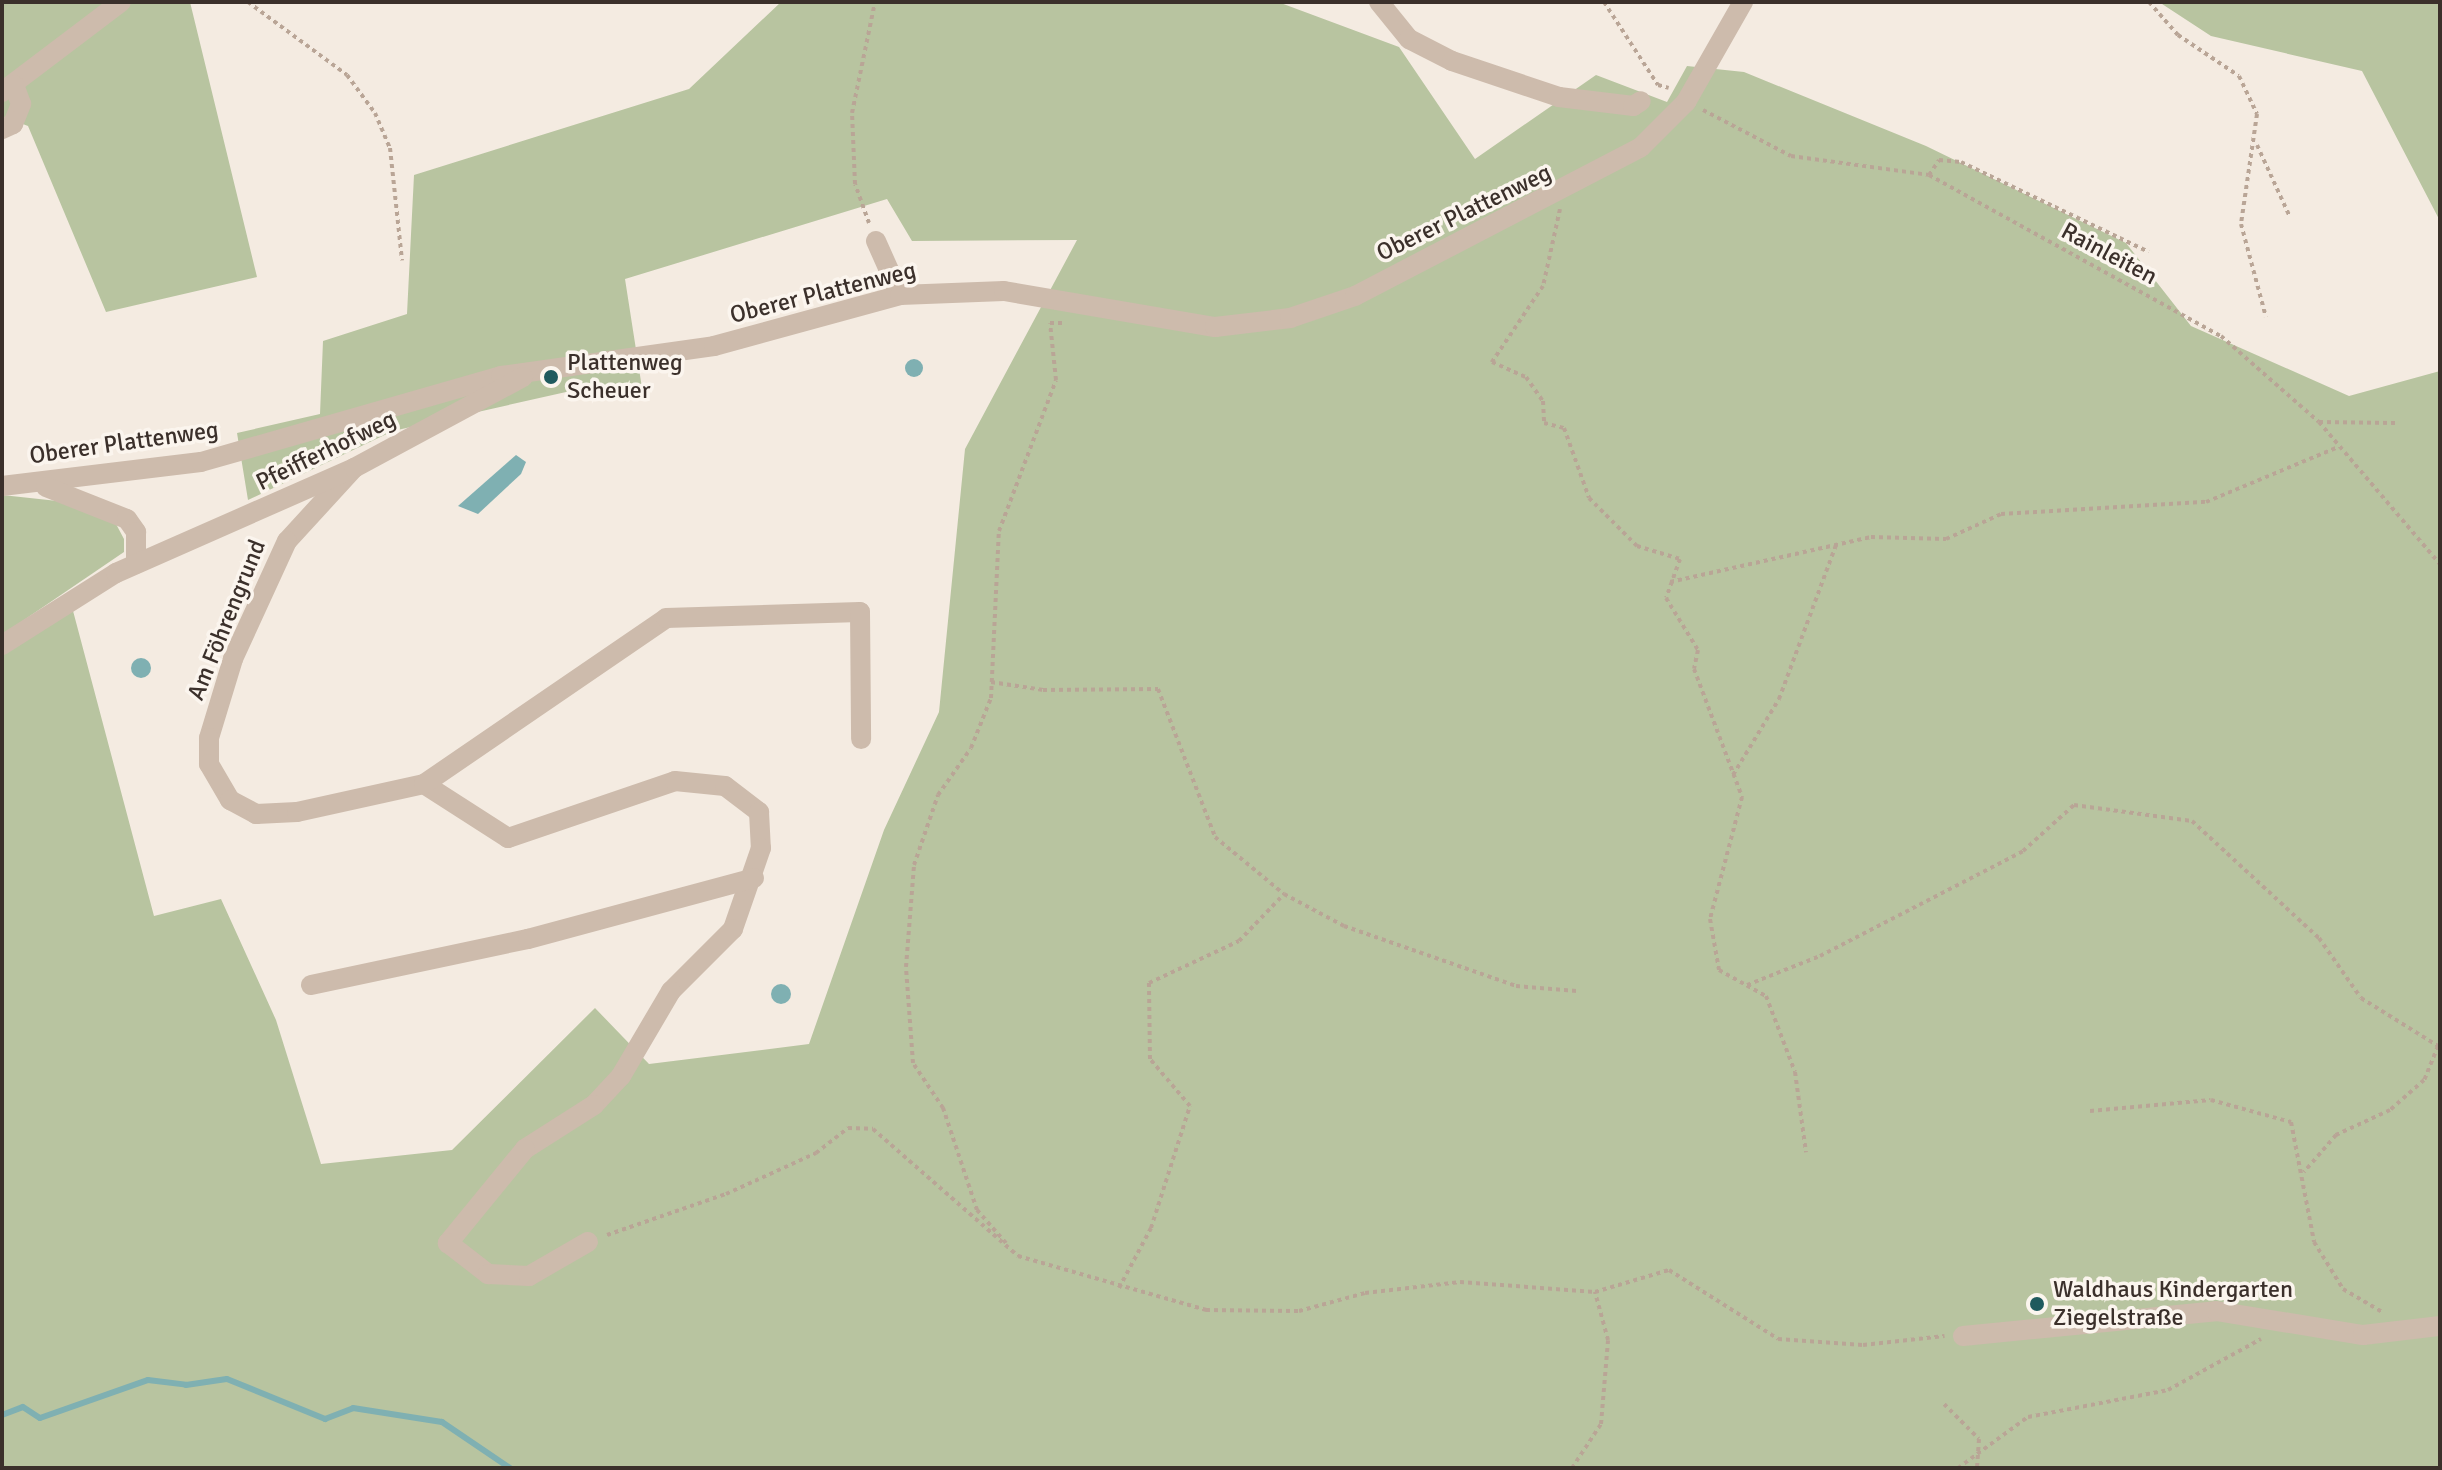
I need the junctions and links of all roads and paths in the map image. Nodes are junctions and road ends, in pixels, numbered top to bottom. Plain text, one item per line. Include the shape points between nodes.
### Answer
1 (121, 2) edge
2 (248, 2) edge
3 (875, 2) edge
4 (1379, 2) edge
5 (1604, 2) edge
6 (1743, 2) edge
7 (2149, 2) edge
8 (8, 89) edge
9 (1680, 94) junction
10 (1641, 101) dead end
11 (2, 129) edge
12 (2257, 145) junction
13 (1929, 175) junction
14 (1557, 195) junction
15 (2290, 217) dead end
16 (876, 241) joint
17 (2149, 252) dead end
18 (402, 260) dead end
19 (900, 295) junction
20 (2266, 317) dead end
21 (1075, 323) dead end
22 (534, 371) junction
23 (2319, 422) junction
24 (2395, 423) dead end
25 (2338, 447) junction
26 (354, 468) junction
27 (32, 483) junction
28 (2, 486) edge
29 (1836, 545) junction
30 (136, 564) junction
31 (2440, 564) edge
32 (1669, 582) junction
33 (2, 645) edge
34 (991, 682) junction
35 (861, 739) dead end
36 (1733, 776) junction
37 (424, 784) junction
38 (754, 878) junction
39 (1284, 894) junction
40 (311, 985) dead end
41 (1747, 985) junction
42 (1577, 991) dead end
43 (2090, 1111) dead end
44 (1806, 1152) dead end
45 (2304, 1172) junction
46 (588, 1242) joint
47 (1018, 1256) junction
48 (1119, 1288) junction
49 (1595, 1292) junction
50 (2440, 1326) edge
51 (2302, 1328) junction
52 (2415, 1331) junction
53 (1963, 1336) joint
54 (1944, 1404) dead end
55 (1980, 1450) junction
56 (1572, 1468) edge
57 (1958, 1468) edge
58 (1977, 1468) edge

1 - 8 street
2 - 18 path via 347,75 375,113 390,148
3 - 16 path via 852,113 855,184
4 - 10 street via 1409,39 1452,61 1559,97 1633,106
5 - 9 path, Rainleiten via 1658,85
6 - 9 street, Oberer Plattenweg
7 - 12 path via 2178,35 2239,76 2257,114
8 - 11 street via 21,104
9 - 13 path, Rainleiten via 1791,156
9 - 14 street, Oberer Plattenweg via 1641,147
12 - 15 path
12 - 20 path via 2241,188 2241,224
13 - 17 path via 1939,160 1961,162
13 - 23 path, Rainleiten via 2221,336
14 - 19 street, Oberer Plattenweg via 1355,296 1290,318 1215,327 1004,291
14 - 32 path via 1563,220 1543,286 1492,362 1526,377 1543,401 1544,423 1564,428 1589,498 1637,546 1680,559
16 - 19 street
19 - 22 street, Oberer Plattenweg via 714,346
21 - 34 path via 1050,323 1056,380 999,531
22 - 26 street, Pfeifferhofweg
22 - 27 street, Oberer Plattenweg via 201,462
23 - 24 path
23 - 25 path, Rainleiten
25 - 29 path via 2206,502 2001,514 1946,539 1871,537
25 - 31 path, Rainleiten
26 - 30 street, Pfeifferhofweg
26 - 37 street, Am Föhrengrund via 287,541 269,572 225,686 209,764 230,800 256,814
27 - 28 street, Oberer Plattenweg
27 - 30 street via 115,510 136,532
29 - 32 path
29 - 36 path via 1779,699
30 - 33 street, Pfeifferhofweg
32 - 36 path via 1666,598 1698,650 1694,669
34 - 39 path via 1158,689 1215,837
34 - 47 path via 971,748 938,795 914,865 906,967 913,1063 943,1108 977,1210
35 - 37 street, Am Föhrengrund via 860,612 666,618
36 - 41 path via 1742,797 1710,919 1719,970
37 - 38 street via 508,838 660,782 725,786 759,812
38 - 40 street via 528,939
38 - 46 street via 733,929 671,991 621,1076 594,1105 525,1149 448,1243 488,1274 529,1276
39 - 42 path via 1344,926 1516,986
39 - 48 path via 1239,941 1149,983 1150,1059 1190,1106 1151,1228
41 - 44 path via 1766,996 1795,1072
41 - 45 path via 1820,956 2023,851 2074,805 2192,821 2319,938 2361,998 2438,1046 2424,1080 2390,1110 2336,1135
43 - 45 path via 2211,1100 2291,1122
45 - 52 path via 2314,1242 2343,1289
46 - 47 path via 726,1194 816,1153 848,1128 873,1129
47 - 48 path
48 - 49 path via 1232,1315 1299,1311 1365,1293 1460,1282
49 - 53 path via 1669,1270 1778,1339 1863,1345
49 - 56 path via 1608,1340 1601,1424
50 - 52 street
51 - 52 street via 2363,1335
51 - 53 street via 2216,1311
51 - 55 path via 2239,1346 2168,1390 2028,1417
54 - 55 path via 1979,1439
55 - 57 path
55 - 58 path

